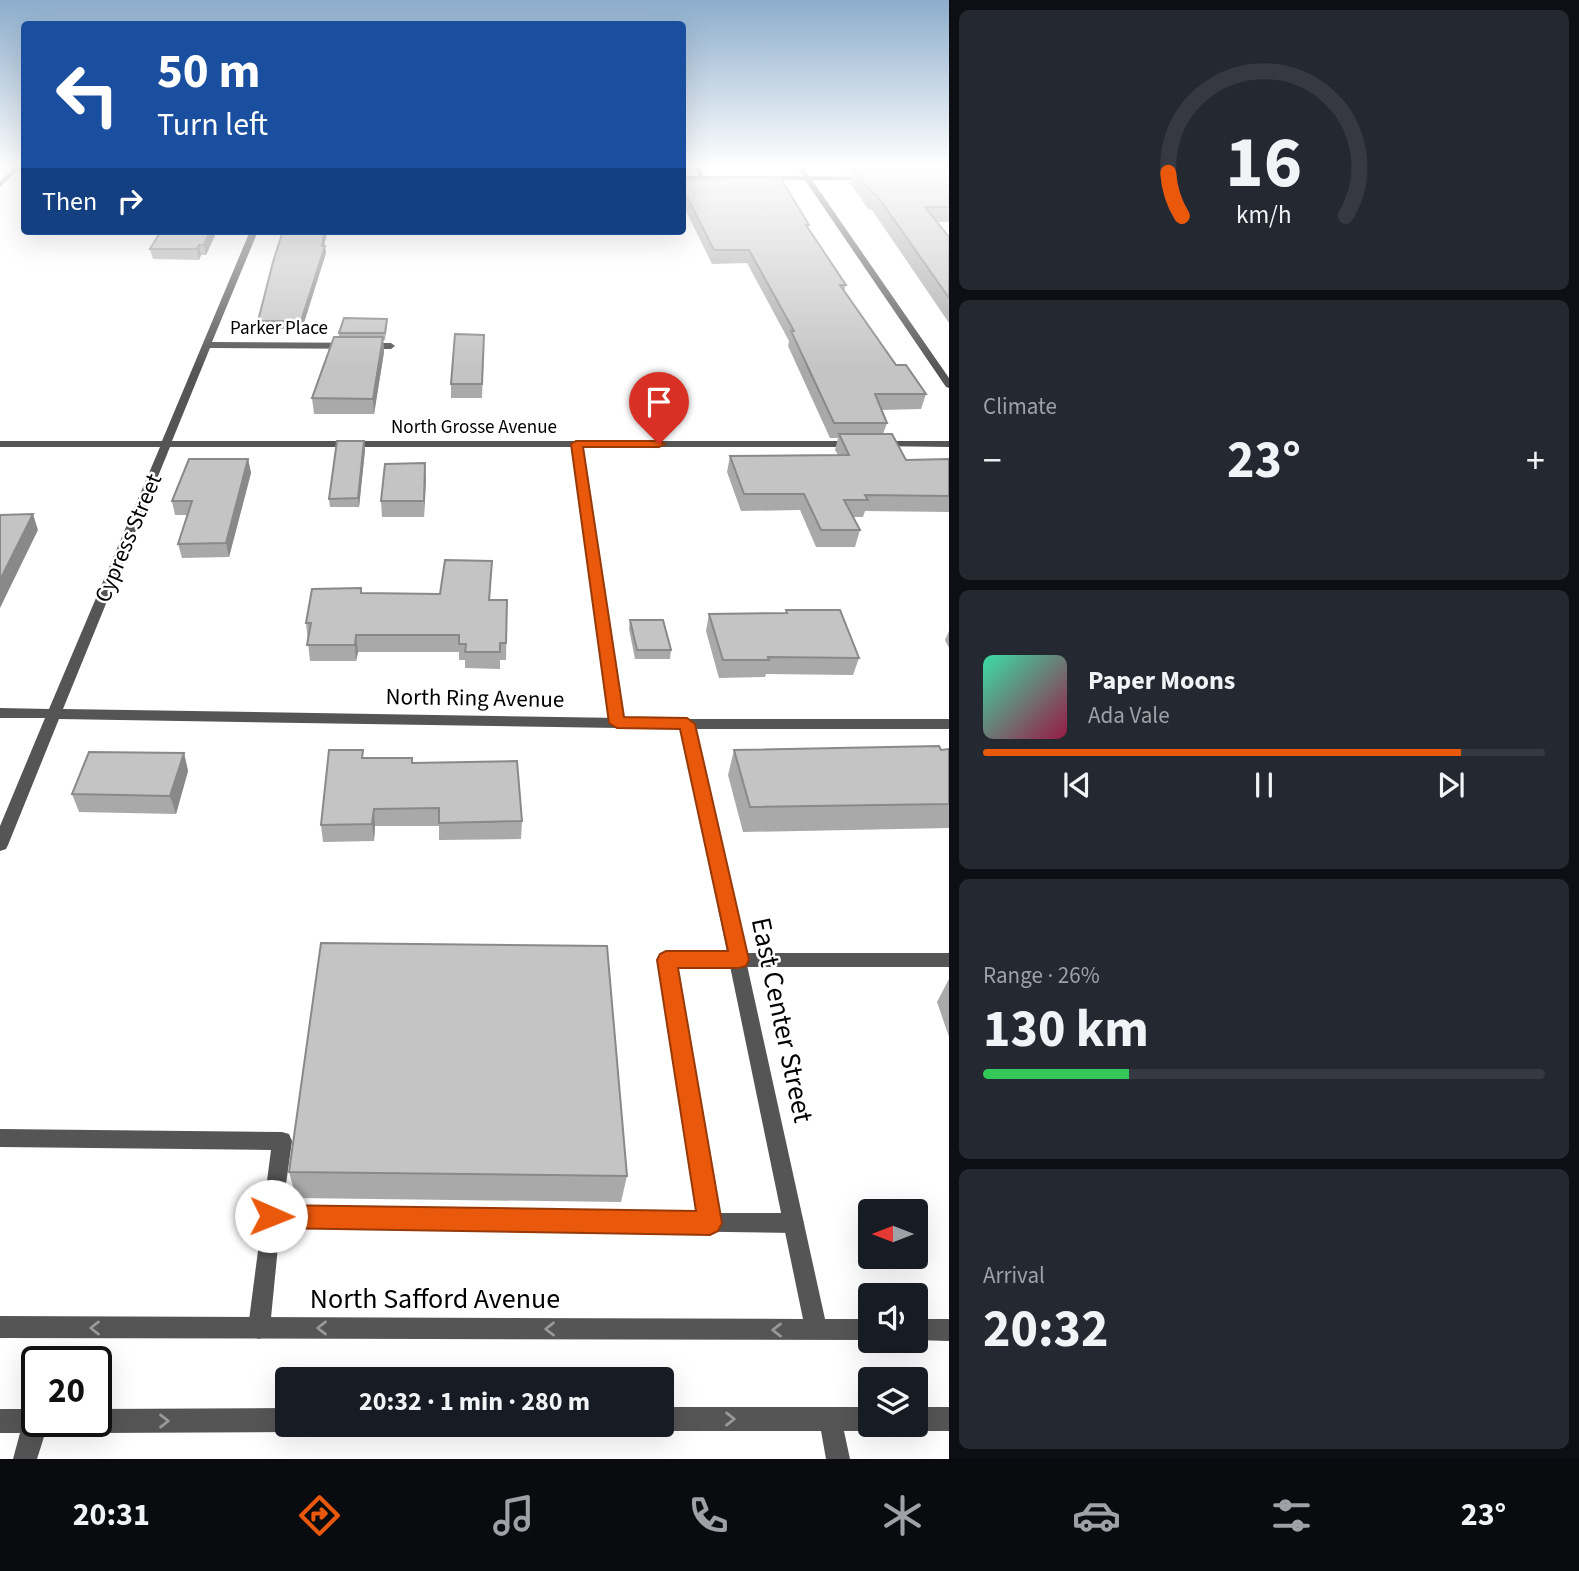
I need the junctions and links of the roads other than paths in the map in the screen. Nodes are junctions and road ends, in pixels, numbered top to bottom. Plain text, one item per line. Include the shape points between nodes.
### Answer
1 (845, 233) edge
2 (252, 235) edge
3 (209, 345) junction
4 (391, 346) dead end
5 (949, 385) edge
6 (0, 444) edge
7 (167, 444) junction
8 (576, 444) junction
9 (949, 444) edge
10 (0, 713) edge
11 (54, 714) junction
12 (617, 723) junction
13 (687, 724) junction
14 (949, 724) edge
15 (0, 845) edge
16 (739, 960) junction
17 (949, 960) edge
18 (0, 1138) edge
19 (271, 1216) junction
20 (710, 1223) junction
21 (794, 1223) junction
22 (0, 1327) edge
23 (260, 1328) junction
24 (816, 1330) junction
25 (858, 1330) edge
26 (928, 1330) edge
27 (949, 1330) edge
28 (674, 1419) edge
29 (830, 1419) junction
30 (858, 1419) edge
31 (928, 1419) edge
32 (949, 1419) edge
33 (275, 1420) edge
34 (0, 1421) edge
35 (21, 1421) edge
36 (112, 1421) edge
37 (31, 1437) edge
38 (25, 1459) edge
39 (838, 1459) edge

1 - 5 street
2 - 3 street, Cypress Street
3 - 4 street, Parker Place
3 - 7 street, Cypress Street
6 - 7 street, North Grosse Avenue
7 - 8 street, North Grosse Avenue
7 - 11 street, Cypress Street
8 - 9 street, North Grosse Avenue
8 - 12 street
10 - 11 street, North Ring Avenue
11 - 12 street, North Ring Avenue
11 - 15 street, Cypress Street
12 - 13 street, North Ring Avenue
13 - 14 street, North Ring Avenue
13 - 16 street, East Center Street
16 - 17 street
16 - 20 street via 666,960
16 - 21 street, East Center Street
18 - 19 street via 282,1141
19 - 20 street
19 - 23 street
20 - 21 street
21 - 24 street, East Center Street
23 -> 22 street, North Safford Avenue
24 -> 23 street, North Safford Avenue
24 - 25 street, North Safford Avenue
26 - 27 street
28 -> 29 street
29 - 30 street
29 - 39 street
31 - 32 street
36 -> 33 street
34 - 35 street
37 - 38 street

